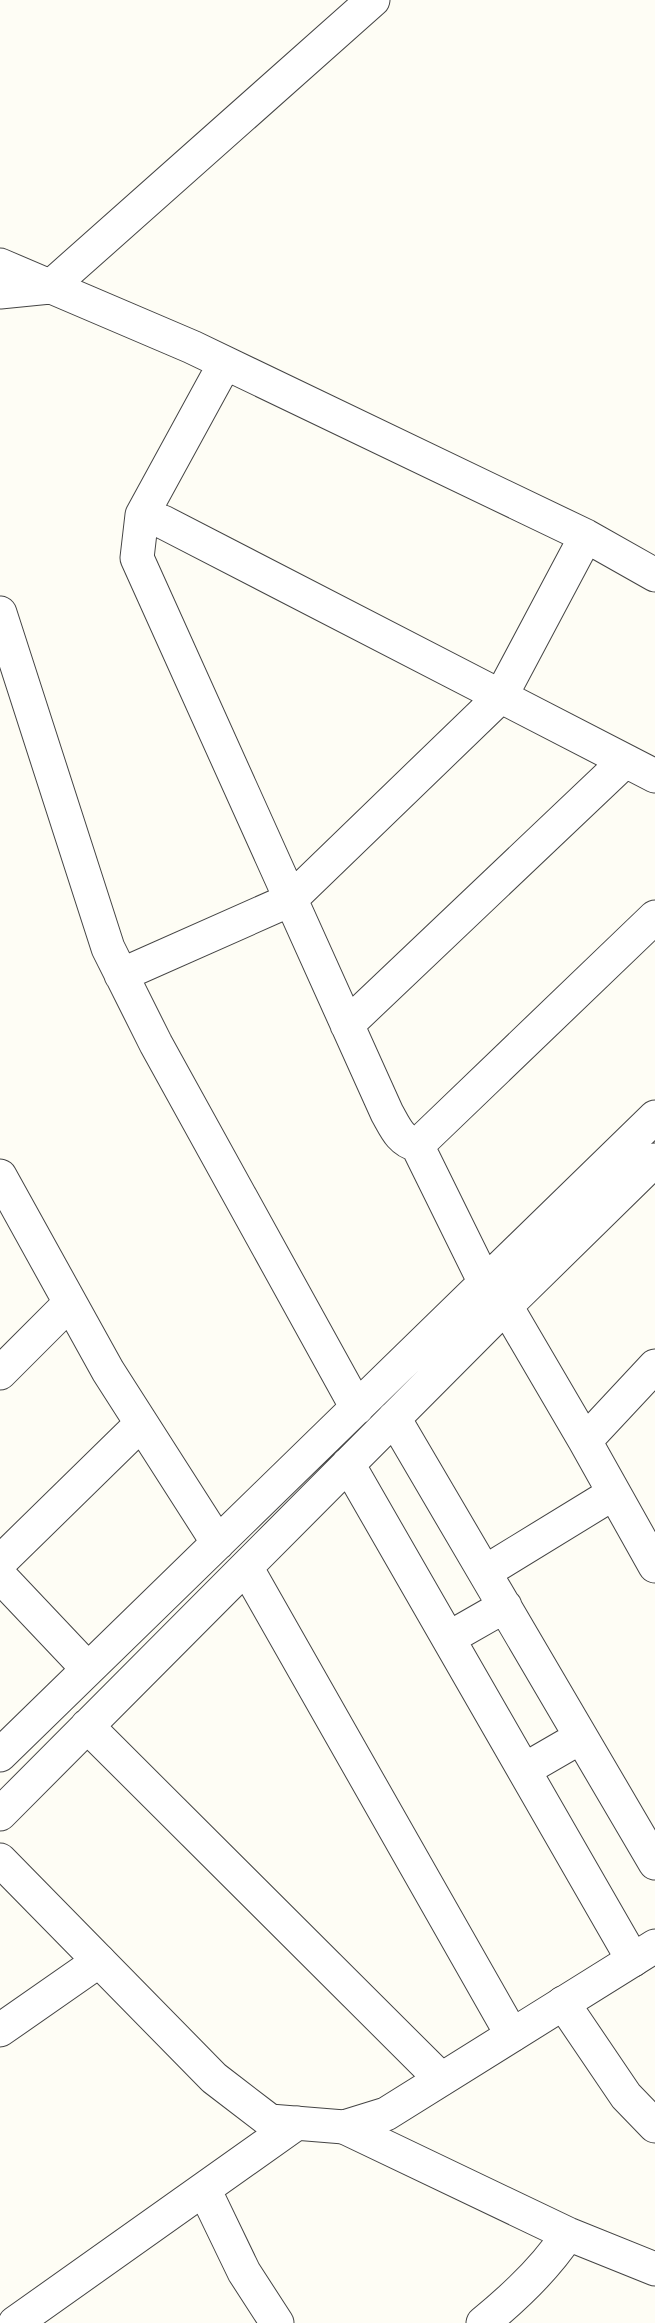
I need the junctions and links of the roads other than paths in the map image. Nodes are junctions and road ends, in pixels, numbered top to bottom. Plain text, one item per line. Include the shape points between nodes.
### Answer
1 (373, 0) edge
2 (0, 265) edge
3 (50, 287) junction
4 (0, 292) edge
5 (225, 363) junction
6 (142, 515) junction
7 (586, 536) junction
8 (655, 575) edge
9 (0, 613) edge
10 (501, 696) junction
11 (625, 761) junction
12 (655, 776) edge
13 (291, 900) junction
14 (655, 917) edge
15 (122, 975) junction
16 (347, 1025) junction
17 (655, 1117) edge
18 (417, 1145) junction
19 (655, 1160) edge
20 (0, 1176) edge
21 (495, 1295) junction
22 (70, 1303) junction
23 (655, 1366) edge
24 (0, 1373) edge
25 (357, 1408) junction
26 (394, 1418) junction
27 (141, 1424) junction
28 (585, 1441) junction
29 (348, 1464) junction
30 (614, 1493) junction
31 (218, 1543) junction
32 (0, 1563) edge
33 (655, 1566) edge
34 (246, 1567) junction
35 (485, 1572) junction
36 (0, 1576) edge
37 (505, 1606) junction
38 (449, 1638) junction
39 (87, 1668) junction
40 (87, 1726) junction
41 (581, 1737) junction
42 (0, 1755) edge
43 (524, 1770) junction
44 (0, 1814) edge
45 (0, 1860) edge
46 (655, 1863) edge
47 (644, 1953) edge
48 (99, 1961) junction
49 (563, 2003) junction
50 (0, 2030) edge
51 (512, 2035) junction
52 (441, 2079) junction
53 (297, 2123) junction
54 (655, 2126) edge
55 (344, 2127) junction
56 (204, 2189) junction
57 (568, 2234) junction
58 (655, 2269) edge
59 (35, 2317) edge
60 (277, 2323) edge
61 (483, 2323) edge

1 - 3 street
2 - 3 street
3 - 4 street
3 - 5 street
5 - 6 street
5 - 7 street
6 - 10 street via 163,522
6 - 13 street via 137,558
7 - 8 street
7 - 10 street
9 - 15 street via 108,948
10 - 11 street
10 - 13 street
11 - 12 street
11 - 16 street
13 - 15 street
13 - 16 street
14 - 18 street
15 - 25 street via 156,1044
16 - 18 street via 398,1133
17 - 21 street
18 - 21 street
19 - 21 street
20 - 22 street
21 - 25 street
21 - 26 street
21 - 28 street
22 - 24 street
22 - 27 street
23 - 28 street
25 - 31 street
26 - 29 street
26 - 35 street
27 - 31 street
27 - 32 street
28 - 30 street
29 - 34 street
29 - 38 street
30 - 33 street
30 - 35 street
31 - 39 street
34 - 40 street
34 - 51 street
35 - 37 street
36 - 39 street
37 - 38 street
37 - 41 street
38 - 43 street
39 - 42 street
40 - 44 street
40 - 52 street
41 - 43 street
41 - 46 street
43 - 47 street
45 - 48 street
47 - 49 street
48 - 50 street
48 - 53 street via 214,2078 270,2121
49 - 51 street
49 - 54 street via 626,2096
51 - 52 street
52 - 55 street via 386,2114
53 - 55 street
53 - 56 street
55 - 57 street
56 - 59 street
56 - 60 street via 244,2272
57 - 58 street
57 - 61 street via 551,2259

